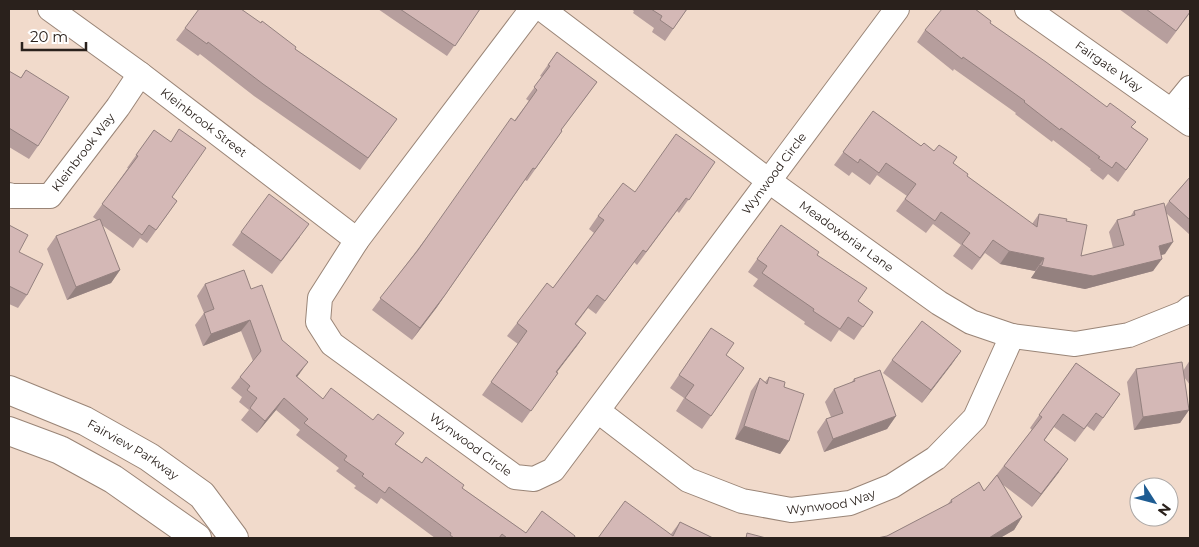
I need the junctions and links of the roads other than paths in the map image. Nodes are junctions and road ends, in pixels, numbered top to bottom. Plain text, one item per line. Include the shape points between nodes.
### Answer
1 (50, 9) edge
2 (532, 9) edge
3 (542, 9) edge
4 (897, 9) edge
5 (1027, 9) edge
6 (140, 74) junction
7 (1190, 88) edge
8 (1181, 117) edge
9 (769, 181) junction
10 (9, 195) edge
11 (357, 240) junction
12 (1190, 308) edge
13 (1012, 336) junction
14 (9, 390) edge
15 (598, 411) junction
16 (9, 430) edge
17 (197, 538) edge
18 (234, 538) edge

1 - 6 street, Kleinbrook Street
2 - 11 street, Wynwood Circle
3 - 9 street, Meadowbriar Lane
4 - 9 street, Wynwood Circle
5 - 8 street, Fairgate Way
6 - 10 street, Kleinbrook Way via 50,196
6 - 11 street, Kleinbrook Street
7 - 8 street
9 - 13 street, Meadowbriar Lane via 940,303 972,322
9 - 15 street, Wynwood Circle
11 - 15 street, Wynwood Circle via 320,298 318,322 332,344 515,477 534,479 553,470
12 - 13 street, Meadowbriar Lane via 1129,334 1075,344
13 - 15 street, Wynwood Way via 975,418 936,458 892,486 850,503 791,510 742,501 688,480
14 - 18 main road, Fairview Parkway via 85,421 149,457 202,495
16 - 17 main road via 60,450 113,480

